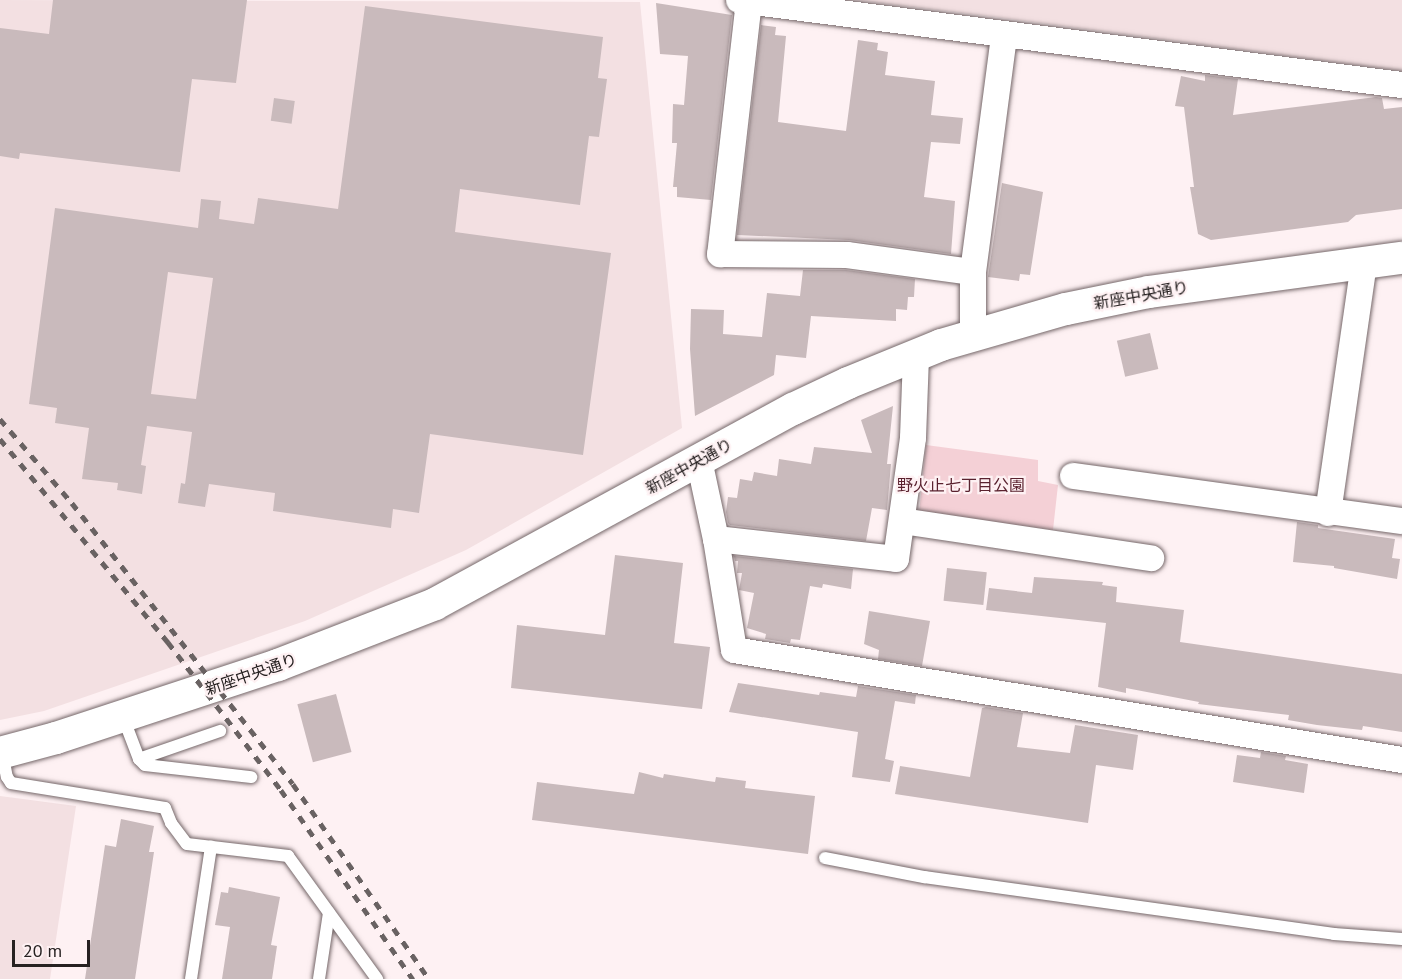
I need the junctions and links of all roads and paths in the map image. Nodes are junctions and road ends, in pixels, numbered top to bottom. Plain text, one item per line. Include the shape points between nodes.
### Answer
1 (744, 1) edge
2 (1004, 35) junction
3 (1402, 85) edge
4 (1402, 258) edge
5 (1364, 262) junction
6 (973, 272) junction
7 (973, 335) junction
8 (916, 356) junction
9 (699, 460) junction
10 (1073, 476) dead end
11 (1328, 513) junction
12 (902, 521) junction
13 (1402, 521) edge
14 (716, 539) junction
15 (1151, 558) dead end
16 (123, 716) junction
17 (220, 731) dead end
18 (1, 753) edge
19 (139, 759) junction
20 (1402, 759) edge
21 (251, 777) dead end
22 (211, 847) junction
23 (825, 858) dead end
24 (329, 913) junction
25 (1402, 939) edge
26 (191, 979) edge
27 (319, 979) edge
28 (377, 979) edge

1 - 2 street
1 - 6 street via 720,254 847,255
2 - 3 street
2 - 6 street
4 - 5 street, 新座中央通り
5 - 7 street, 新座中央通り via 1149,292 1066,309
5 - 11 street
6 - 7 street
7 - 8 street, 新座中央通り
8 - 9 street, 新座中央通り via 839,387
8 - 12 street via 913,438
9 - 14 street
9 - 16 street, 新座中央通り via 435,604 278,665
10 - 11 street
11 - 13 street
12 - 14 street via 896,559
12 - 15 street
14 - 20 street via 734,650
16 - 18 street, 新座中央通り
16 - 19 lane
17 - 19 lane
18 - 22 lane via 11,783 165,808 187,844
19 - 21 lane via 145,765
22 - 24 lane via 288,856
22 - 26 lane
23 - 25 lane via 995,887 1334,934
24 - 27 lane
24 - 28 lane

